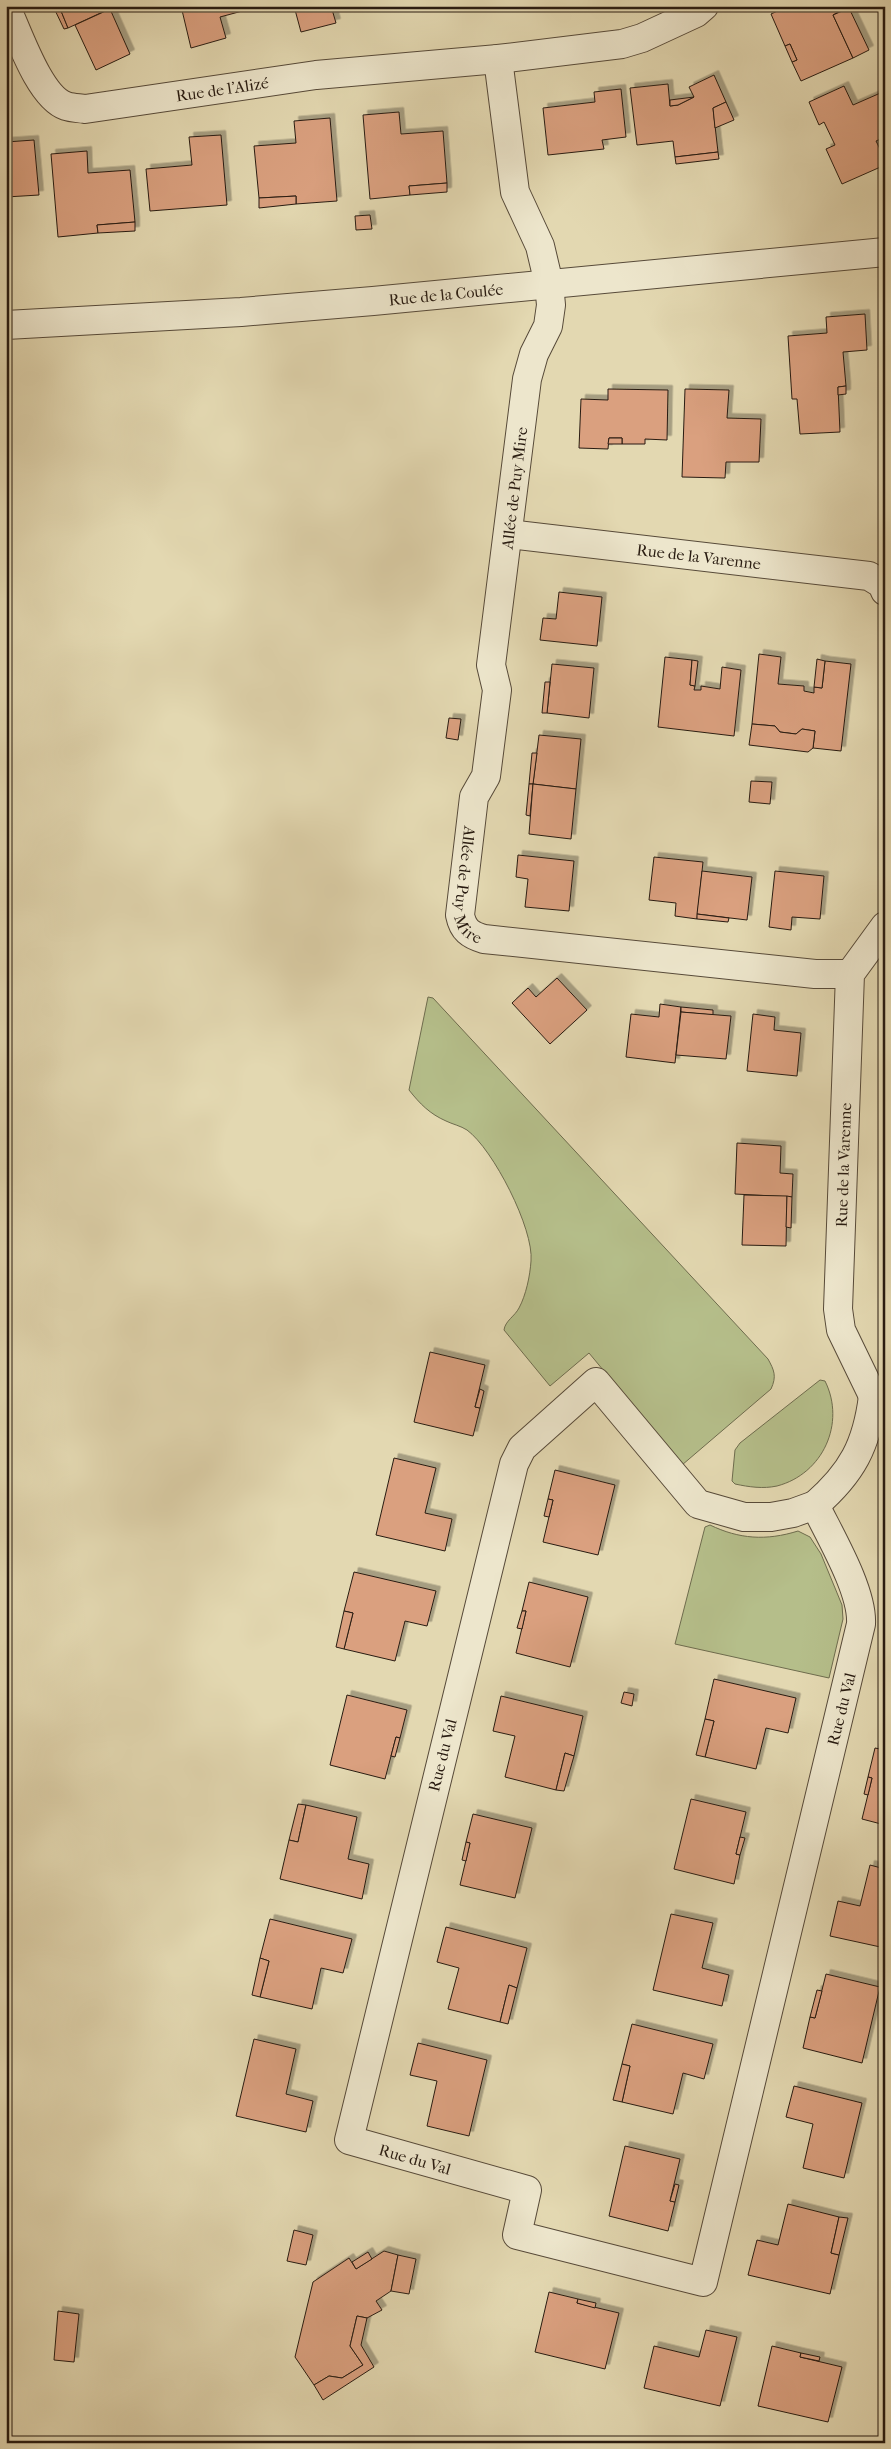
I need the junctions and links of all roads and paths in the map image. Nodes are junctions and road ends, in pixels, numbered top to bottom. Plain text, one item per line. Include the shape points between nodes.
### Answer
1 (6, 6) edge
2 (704, 6) edge
3 (498, 59) junction
4 (885, 252) edge
5 (549, 284) junction
6 (6, 325) edge
7 (508, 534) junction
8 (883, 578) edge
9 (885, 926) edge
10 (850, 974) junction
11 (879, 1398) edge
12 (815, 1505) junction

1 - 3 street, Rue de l'Alizé via 35,70 52,98 66,106 86,109 316,75
2 - 3 street, Rue de l'Alizé via 696,13 631,42
3 - 5 street via 515,192 540,246
4 - 5 street, Rue de la Coulée
5 - 6 street, Rue de la Coulée via 241,312
5 - 7 street, Allée de Puy Mire via 548,326 534,354 527,379
7 - 8 street, Rue de la Varenne
7 - 10 street, Allée de Puy Mire via 491,666 497,690 486,776 474,797 460,915 470,935 815,974
9 - 10 street
10 - 11 street, Rue de la Varenne via 838,1309 841,1330
11 - 12 street, Rue du Val via 856,1460 836,1486
12 - 12 street, Rue du Val via 856,1594 862,1611 861,1624 703,2282 517,2235 527,2190 349,2140 514,1464 522,1448 596,1382 698,1504 744,1517 771,1517

